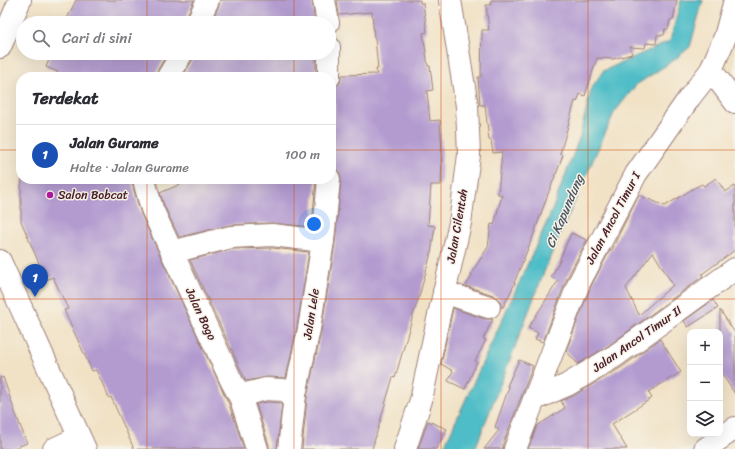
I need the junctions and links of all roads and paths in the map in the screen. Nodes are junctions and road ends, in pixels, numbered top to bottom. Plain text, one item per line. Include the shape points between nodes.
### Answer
1 (20, 0) edge
2 (208, 0) edge
3 (324, 0) edge
4 (450, 0) edge
5 (735, 0) edge
6 (201, 16) edge
7 (327, 16) edge
8 (0, 47) edge
9 (178, 60) edge
10 (329, 60) edge
11 (711, 70) junction
12 (171, 72) edge
13 (329, 72) edge
14 (735, 102) edge
15 (145, 184) edge
16 (328, 184) edge
17 (322, 241) junction
18 (172, 252) junction
19 (0, 262) edge
20 (735, 269) edge
21 (444, 292) junction
22 (489, 307) dead end
23 (295, 396) junction
24 (241, 399) junction
25 (535, 399) junction
26 (735, 428) edge
27 (82, 443) edge
28 (54, 449) edge
29 (256, 449) edge
30 (289, 449) edge
31 (405, 449) edge
32 (515, 449) edge
33 (705, 449) edge

1 - 8 street
2 - 6 street
3 - 7 street
4 - 21 street, Jalan Cilentah via 467,106 469,155 460,223
5 - 11 street, Jalan Ancol Timur I via 725,37
9 - 12 street
10 - 13 street
11 - 14 street
11 - 25 street, Jalan Ancol Timur I via 636,174 579,283
15 - 18 street, Jalan Bogo via 152,209
16 - 17 street, Jalan Lele
17 - 18 street via 272,235 231,237
17 - 23 street, Jalan Lele via 309,329
18 - 24 street, Jalan Bogo
19 - 27 street
20 - 25 street, Jalan Ancol Timur II via 615,356 567,385
21 - 22 street
21 - 31 street, Jalan Cilentah via 421,400
23 - 24 street via 283,390 266,390 250,393
23 - 30 street, Jalan Lele
24 - 29 street, Jalan Bogo
25 - 32 street, Jalan Ancol Timur I
26 - 33 street
27 - 28 street

